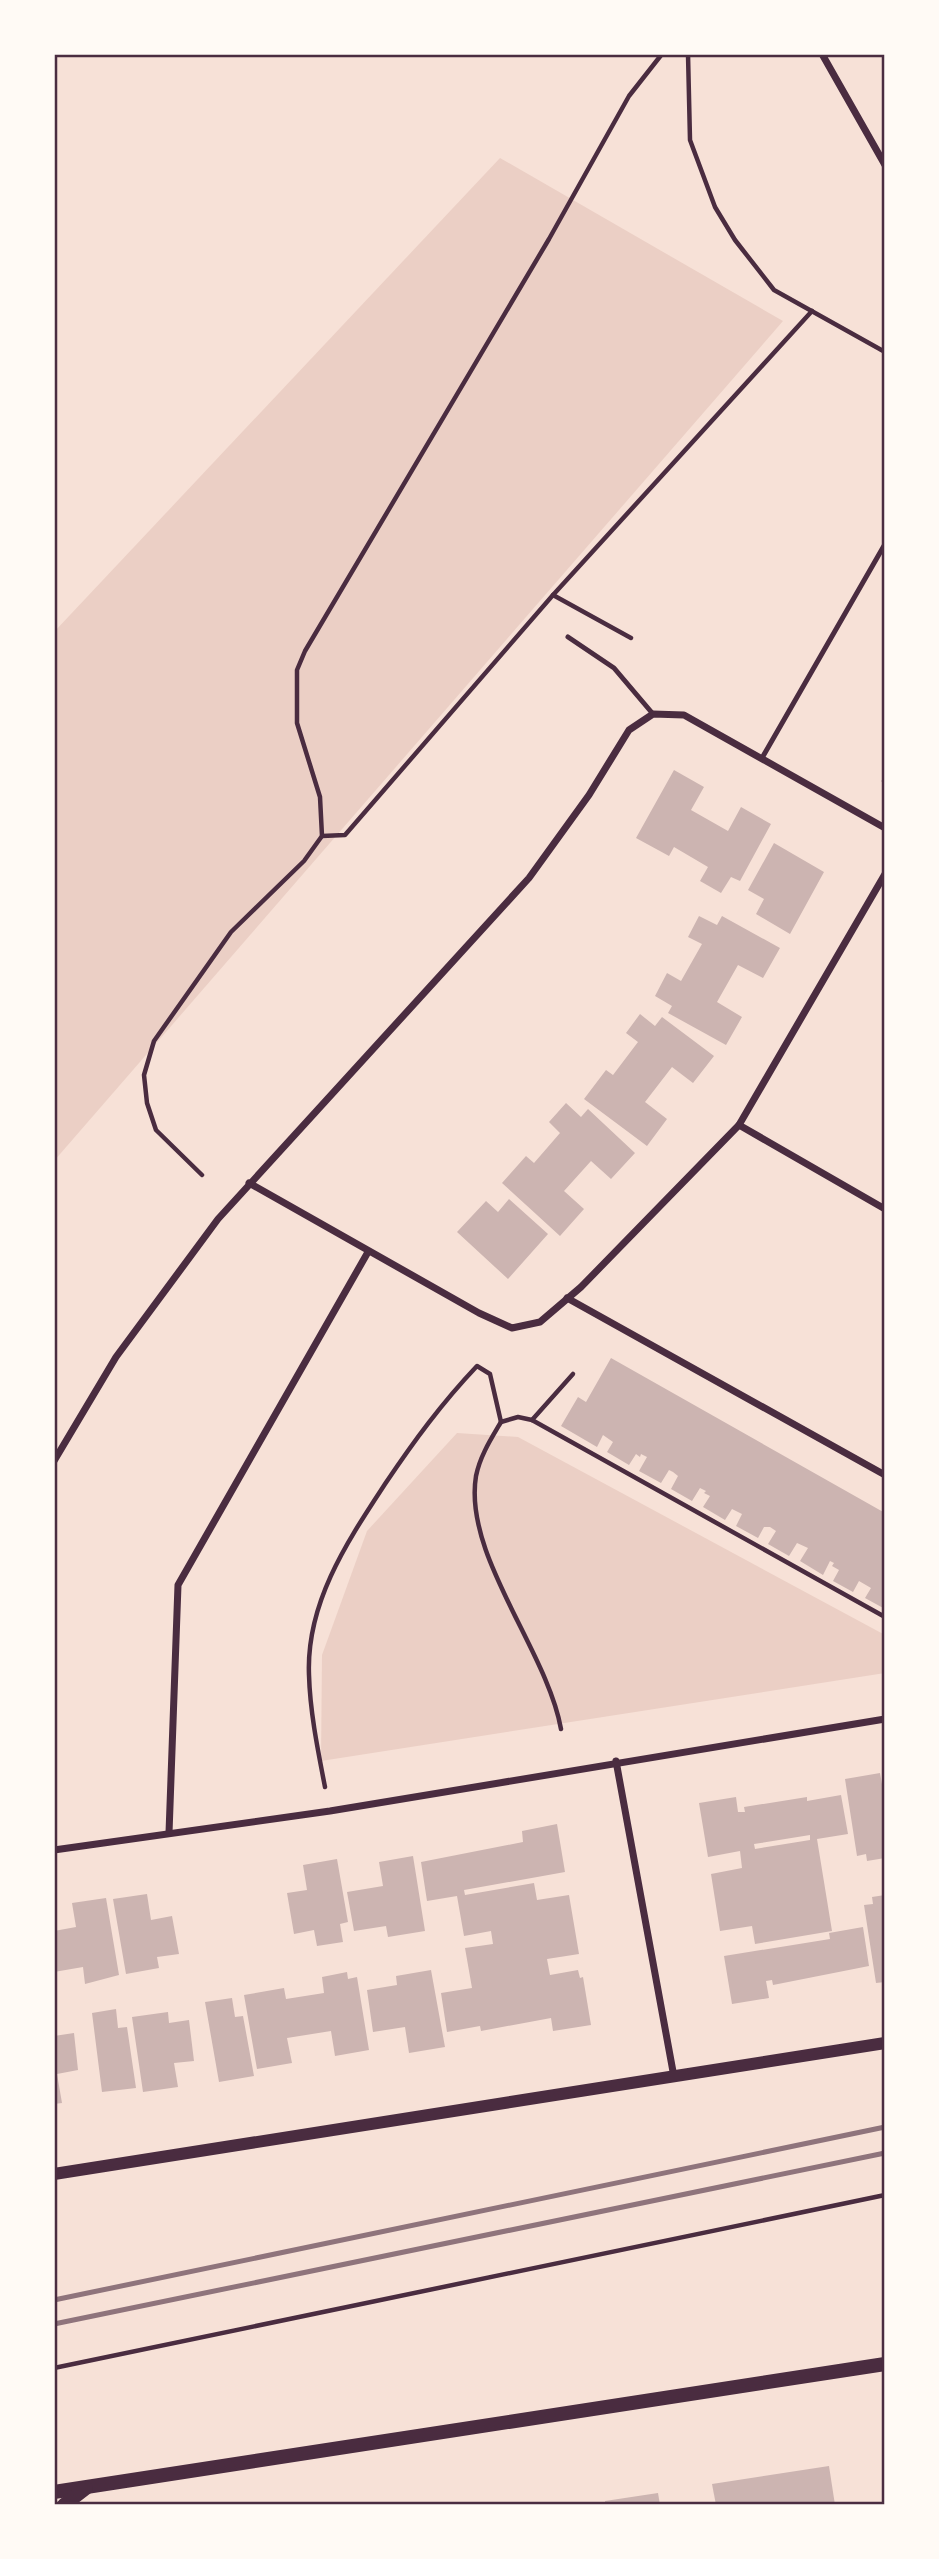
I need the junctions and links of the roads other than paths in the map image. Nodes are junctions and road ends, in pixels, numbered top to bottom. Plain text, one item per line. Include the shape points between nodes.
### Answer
1 (822, 54) edge
2 (885, 165) edge
3 (885, 544) edge
4 (568, 637) dead end
5 (653, 714) junction
6 (762, 758) junction
7 (885, 828) edge
8 (885, 874) edge
9 (739, 1125) junction
10 (249, 1183) junction
11 (885, 1209) edge
12 (368, 1252) junction
13 (567, 1298) junction
14 (54, 1461) edge
15 (885, 1475) edge
16 (885, 1719) edge
17 (616, 1761) junction
18 (169, 1833) junction
19 (54, 1850) edge
20 (885, 2043) edge
21 (674, 2077) junction
22 (54, 2174) edge
23 (885, 2364) edge
24 (87, 2487) junction
25 (54, 2492) edge
26 (64, 2505) edge

1 - 2 street
3 - 6 lane
4 - 5 lane via 614,668
5 - 6 street via 684,715
5 - 10 street via 629,730 530,878
6 - 7 street
8 - 9 street
9 - 11 street
9 - 13 street
10 - 12 street
10 - 14 street via 116,1357
12 - 13 street via 512,1328 540,1322
12 - 18 street via 178,1585
13 - 15 street
16 - 17 street
17 - 18 street via 330,1811
17 - 21 street
18 - 19 street
20 - 21 street
21 - 22 street
23 - 24 main road
24 - 25 main road
24 - 26 main road

